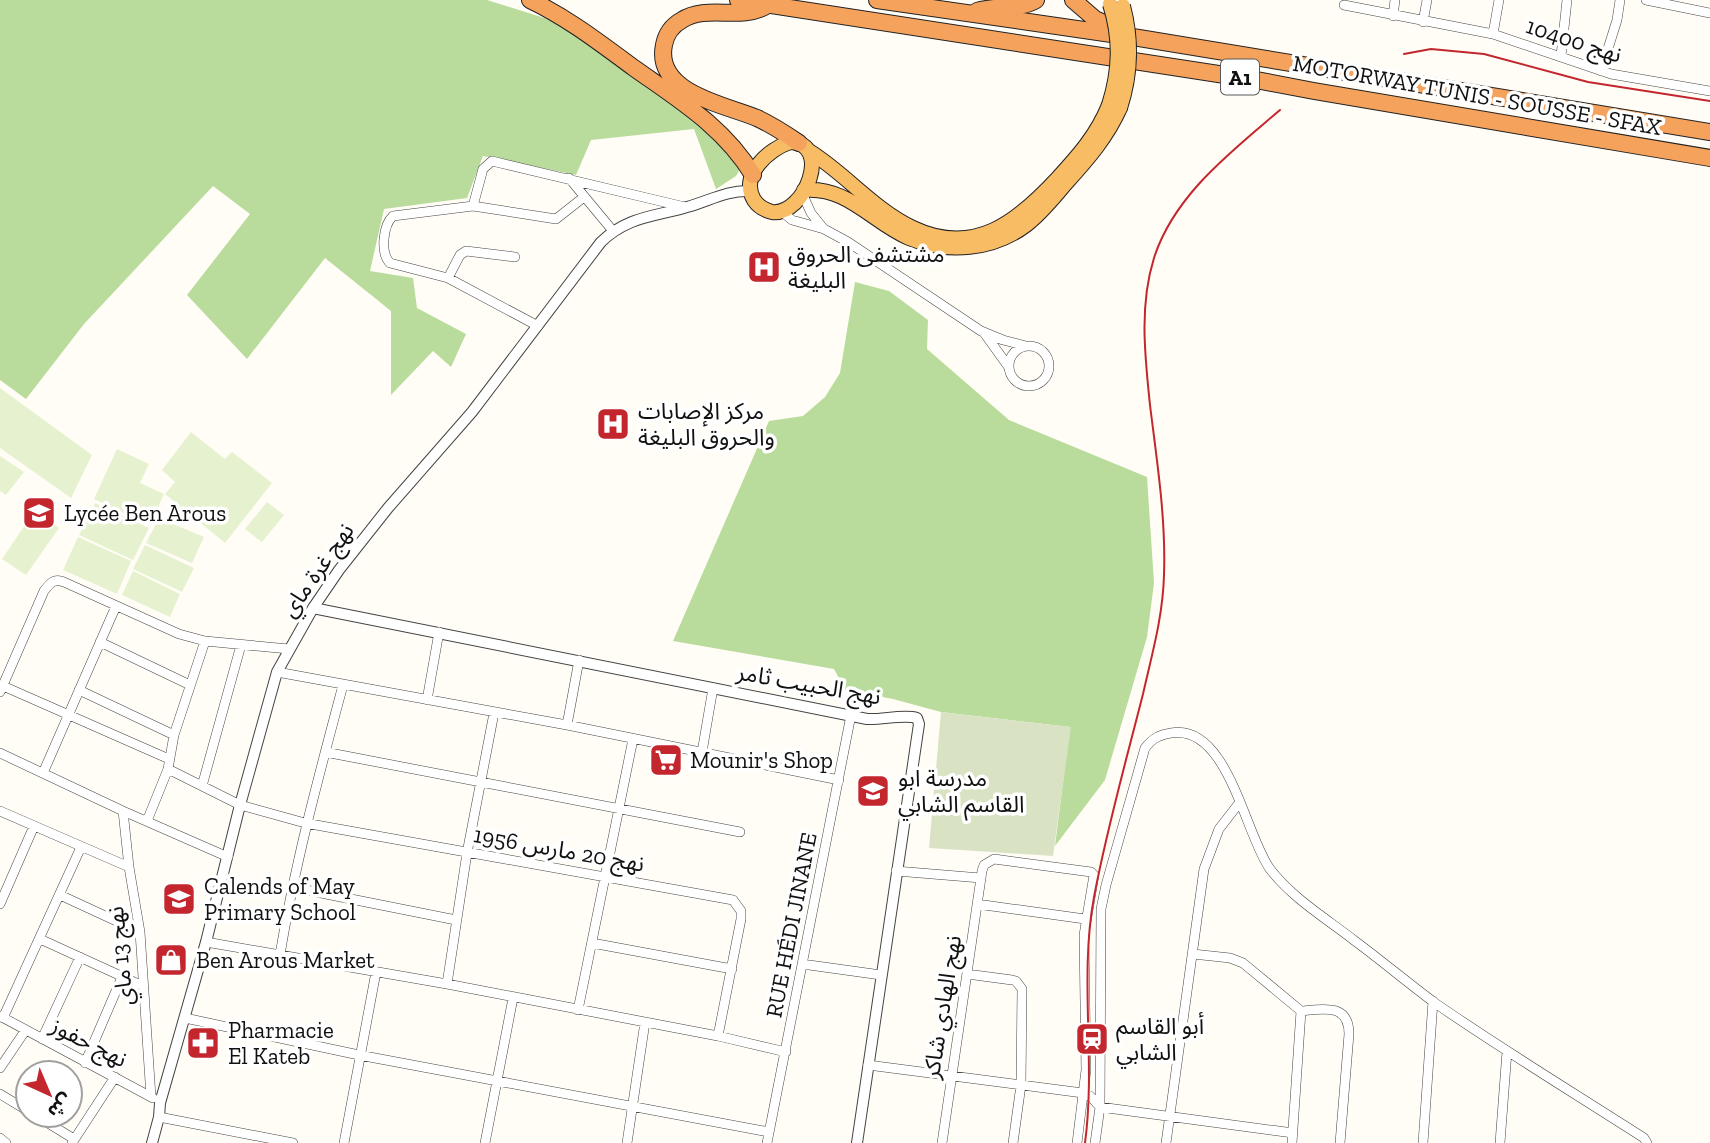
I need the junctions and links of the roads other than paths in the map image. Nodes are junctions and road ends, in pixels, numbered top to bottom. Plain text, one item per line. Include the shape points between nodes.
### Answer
1 (530, 0) edge
2 (738, 0) edge
3 (877, 0) edge
4 (1036, 0) edge
5 (1073, 0) edge
6 (1395, 0) edge
7 (1427, 0) edge
8 (1499, 0) edge
9 (1567, 0) edge
10 (1620, 0) edge
11 (1646, 0) edge
12 (1115, 2) edge
13 (769, 4) junction
14 (1344, 5) dead end
15 (1710, 13) edge
16 (967, 14) junction
17 (1392, 16) junction
18 (1423, 22) junction
19 (1493, 34) junction
20 (1139, 38) junction
21 (1561, 56) junction
22 (1601, 71) junction
23 (1710, 91) edge
24 (1114, 107) junction
25 (1710, 132) edge
26 (804, 147) junction
27 (1710, 158) edge
28 (569, 178) junction
29 (752, 181) junction
30 (803, 192) junction
31 (584, 197) junction
32 (472, 205) junction
33 (686, 208) junction
34 (781, 211) junction
35 (824, 229) junction
36 (613, 231) junction
37 (515, 257) dead end
38 (448, 278) junction
39 (538, 326) junction
40 (981, 331) junction
41 (1026, 346) junction
42 (1008, 366) junction
43 (116, 606) junction
44 (313, 608) junction
45 (439, 632) junction
46 (205, 641) junction
47 (100, 642) junction
48 (241, 645) junction
49 (289, 649) junction
50 (579, 660) junction
51 (277, 672) junction
52 (2, 683) edge
53 (190, 685) junction
54 (343, 685) junction
55 (713, 688) junction
56 (79, 690) junction
57 (427, 700) junction
58 (494, 713) junction
59 (67, 714) junction
60 (851, 715) junction
61 (567, 725) junction
62 (174, 735) junction
63 (633, 738) junction
64 (0, 752) edge
65 (325, 752) junction
66 (702, 752) junction
67 (168, 764) junction
68 (43, 772) junction
69 (839, 780) junction
70 (481, 781) junction
71 (202, 786) junction
72 (1240, 802) junction
73 (240, 805) junction
74 (619, 807) junction
75 (0, 811) edge
76 (123, 811) junction
77 (147, 821) junction
78 (306, 823) junction
79 (34, 826) junction
80 (740, 832) dead end
81 (81, 847) junction
82 (467, 853) junction
83 (228, 857) junction
84 (129, 867) junction
85 (896, 871) junction
86 (605, 877) junction
87 (981, 878) junction
88 (291, 887) junction
89 (60, 895) junction
90 (0, 904) edge
91 (977, 904) junction
92 (1085, 919) junction
93 (456, 920) junction
94 (140, 932) junction
95 (40, 939) junction
96 (206, 942) junction
97 (592, 943) junction
98 (1193, 954) junction
99 (280, 955) junction
100 (80, 957) junction
101 (802, 964) junction
102 (732, 969) junction
103 (376, 972) junction
104 (967, 974) junction
105 (881, 975) junction
106 (122, 977) junction
107 (447, 984) junction
108 (143, 986) junction
109 (513, 998) junction
110 (1433, 1002) junction
111 (578, 1010) junction
112 (1301, 1011) junction
113 (1, 1017) edge
114 (185, 1018) junction
115 (645, 1022) junction
116 (25, 1031) junction
117 (718, 1036) junction
118 (42, 1039) junction
119 (1507, 1051) junction
120 (786, 1052) junction
121 (359, 1055) junction
122 (85, 1063) junction
123 (868, 1065) junction
124 (0, 1069) edge
125 (951, 1074) junction
126 (115, 1077) junction
127 (496, 1081) junction
128 (1021, 1085) junction
129 (1083, 1093) junction
130 (156, 1100) junction
131 (633, 1105) junction
132 (1100, 1107) junction
133 (1170, 1116) junction
134 (159, 1117) junction
135 (55, 1129) edge
136 (769, 1132) junction
137 (0, 1138) edge
138 (1292, 1138) edge
139 (73, 1141) edge
140 (6, 1143) edge
141 (152, 1143) edge
142 (291, 1143) edge
143 (344, 1143) edge
144 (485, 1143) edge
145 (627, 1143) edge
146 (767, 1143) edge
147 (857, 1143) edge
148 (942, 1143) edge
149 (1013, 1143) edge
150 (1077, 1143) edge
151 (1095, 1143) edge
152 (1166, 1143) edge
153 (1340, 1143) edge
154 (1423, 1143) edge
155 (1500, 1143) edge
156 (1647, 1143) edge

1 - 29 highway via 580,29 706,120 730,142
2 - 13 highway, MOTORWAY TUNIS - SOUSSE - SFAX / A1
3 - 16 highway, MOTORWAY TUNIS - SOUSSE - SFAX / A1
4 - 16 highway
5 - 20 highway via 1095,19
6 - 17 street
7 - 18 street
8 - 19 street
9 - 21 street
10 - 22 street
11 - 15 street
12 - 24 highway, bridge via 1129,52 1126,86
13 - 26 highway via 752,12 704,13 683,19 667,35 664,64 682,87 756,118
13 - 27 highway, MOTORWAY TUNIS - SOUSSE - SFAX / A1 via 1251,79
14 - 17 street, نهج 10400
16 - 20 highway, MOTORWAY TUNIS - SOUSSE - SFAX / A1
17 - 18 street, نهج 10400
18 - 19 street, نهج 10400
19 - 21 street, نهج 10400
20 - 25 highway, MOTORWAY TUNIS - SOUSSE - SFAX / A1
21 - 22 street, نهج 10400
22 - 23 street, نهج 10400
24 - 26 highway via 1085,148 1034,204 1008,223 974,237 937,236 909,226
24 - 30 highway via 1096,150 1042,211 1017,231 988,244 930,245 895,230 843,196 820,190
26 - 29 highway via 790,142 773,150 762,159
26 - 30 highway via 812,164
28 - 31 street
28 - 32 street via 492,162 483,169
28 - 33 street
29 - 33 street, نهج غرة ماي
29 - 34 highway via 759,206
30 - 34 highway
30 - 35 street
31 - 32 street via 556,219
31 - 36 street
32 - 38 street via 388,220 386,260
33 - 36 street, نهج غرة ماي via 654,214
34 - 35 street via 792,220
35 - 40 street
36 - 39 street, نهج غرة ماي
37 - 38 street via 466,251
38 - 39 street
39 - 44 street, نهج غرة ماي via 472,412 388,508
40 - 41 street
40 - 42 street
41 - 42 street via 1013,353
41 - 42 street via 1046,356 1049,368 1043,380 1032,386 1018,384
43 - 46 street via 161,628
43 - 47 street
43 - 52 street via 64,582 50,583
44 - 45 street, نهج الحبيب ثامر
44 - 49 street, نهج غرة ماي
45 - 50 street, نهج الحبيب ثامر
45 - 57 street
46 - 48 street
46 - 53 street
47 - 53 street
47 - 56 street
48 - 49 street
48 - 71 street
49 - 51 street, نهج غرة ماي
50 - 55 street, نهج الحبيب ثامر
50 - 61 street
51 - 54 street
51 - 73 street, نهج غرة ماي
52 - 59 street, نهج 20 مارس 1956
53 - 62 street
54 - 57 street
54 - 65 street
55 - 60 street, نهج الحبيب ثامر
55 - 66 street
56 - 59 street
56 - 62 street
57 - 58 street
58 - 61 street
58 - 70 street
59 - 67 street, نهج 20 مارس 1956
59 - 68 street
60 - 69 street, RUE HÉDI JINANE
60 - 85 street, نهج الحبيب ثامر via 878,720 914,716 919,721
61 - 63 street
62 - 67 street
63 - 66 street
63 - 74 street
64 - 68 street
65 - 70 street
65 - 78 street
66 - 69 street
67 - 71 street, نهج 20 مارس 1956
67 - 77 street
68 - 76 street
69 - 101 street, RUE HÉDI JINANE
70 - 74 street
70 - 82 street
71 - 73 street, نهج 20 مارس 1956
72 - 98 street via 1210,849
72 - 110 street via 1258,847 1282,883
72 - 132 street via 1221,761 1196,738 1178,731 1162,734 1145,748 1101,909
73 - 78 street, نهج 20 مارس 1956
73 - 83 street, نهج غرة ماي
74 - 80 street
74 - 86 street
75 - 79 street
76 - 77 street
76 - 84 street, نهج 13 ماي
77 - 83 street
78 - 82 street, نهج 20 مارس 1956
78 - 88 street
79 - 81 street
79 - 90 street
81 - 84 street
81 - 89 street
82 - 86 street, نهج 20 مارس 1956
82 - 93 street
83 - 96 street, نهج غرة ماي
84 - 94 street, نهج 13 ماي
85 - 87 street
85 - 105 street, نهج الحبيب ثامر
86 - 97 street
86 - 102 street, نهج 20 مارس 1956 via 733,900 741,911
87 - 91 street, نهج الهادي شاكر
87 - 92 street via 984,866 994,859 1094,874
88 - 93 street
88 - 99 street
89 - 94 street
89 - 95 street
91 - 92 street
91 - 104 street, نهج الهادي شاكر
92 - 129 street
93 - 107 street
94 - 108 street, نهج 13 ماي
95 - 100 street
95 - 113 street
96 - 99 street
96 - 114 street, نهج غرة ماي
97 - 102 street
97 - 111 street
98 - 112 street via 1243,963
98 - 133 street
99 - 103 street
100 - 106 street
100 - 118 street
101 - 105 street
101 - 120 street, RUE HÉDI JINANE
102 - 117 street, نهج 20 مارس 1956
103 - 107 street
103 - 121 street
104 - 125 street, نهج الهادي شاكر
104 - 128 street via 1016,981 1022,989
105 - 123 street, نهج الحبيب ثامر
106 - 108 street
106 - 122 street
107 - 109 street
108 - 130 street, نهج 13 ماي
109 - 111 street
109 - 127 street
110 - 119 street
110 - 154 street
111 - 115 street
112 - 138 street
112 - 153 street via 1332,1009 1347,1020
113 - 116 street, نهج حفوز
114 - 121 street
114 - 130 street, نهج غرة ماي
115 - 117 street
115 - 131 street
116 - 118 street, نهج حفوز
116 - 124 street
117 - 120 street
118 - 122 street, نهج حفوز
119 - 155 street
119 - 156 street
120 - 136 street, RUE HÉDI JINANE
121 - 127 street
121 - 143 street
122 - 126 street, نهج حفوز
123 - 125 street
123 - 147 street, نهج الحبيب ثامر
125 - 128 street
125 - 148 street, نهج الهادي شاكر
126 - 130 street, نهج حفوز
126 - 139 street
127 - 131 street
127 - 144 street
128 - 129 street
128 - 149 street
129 - 132 street
129 - 150 street
130 - 134 street, نهج غرة ماي
131 - 136 street
131 - 145 street
132 - 133 street
132 - 151 street
133 - 138 street
133 - 152 street
134 - 141 street, نهج غرة ماي
134 - 142 street
135 - 139 street
136 - 146 street, RUE HÉDI JINANE
137 - 140 street

